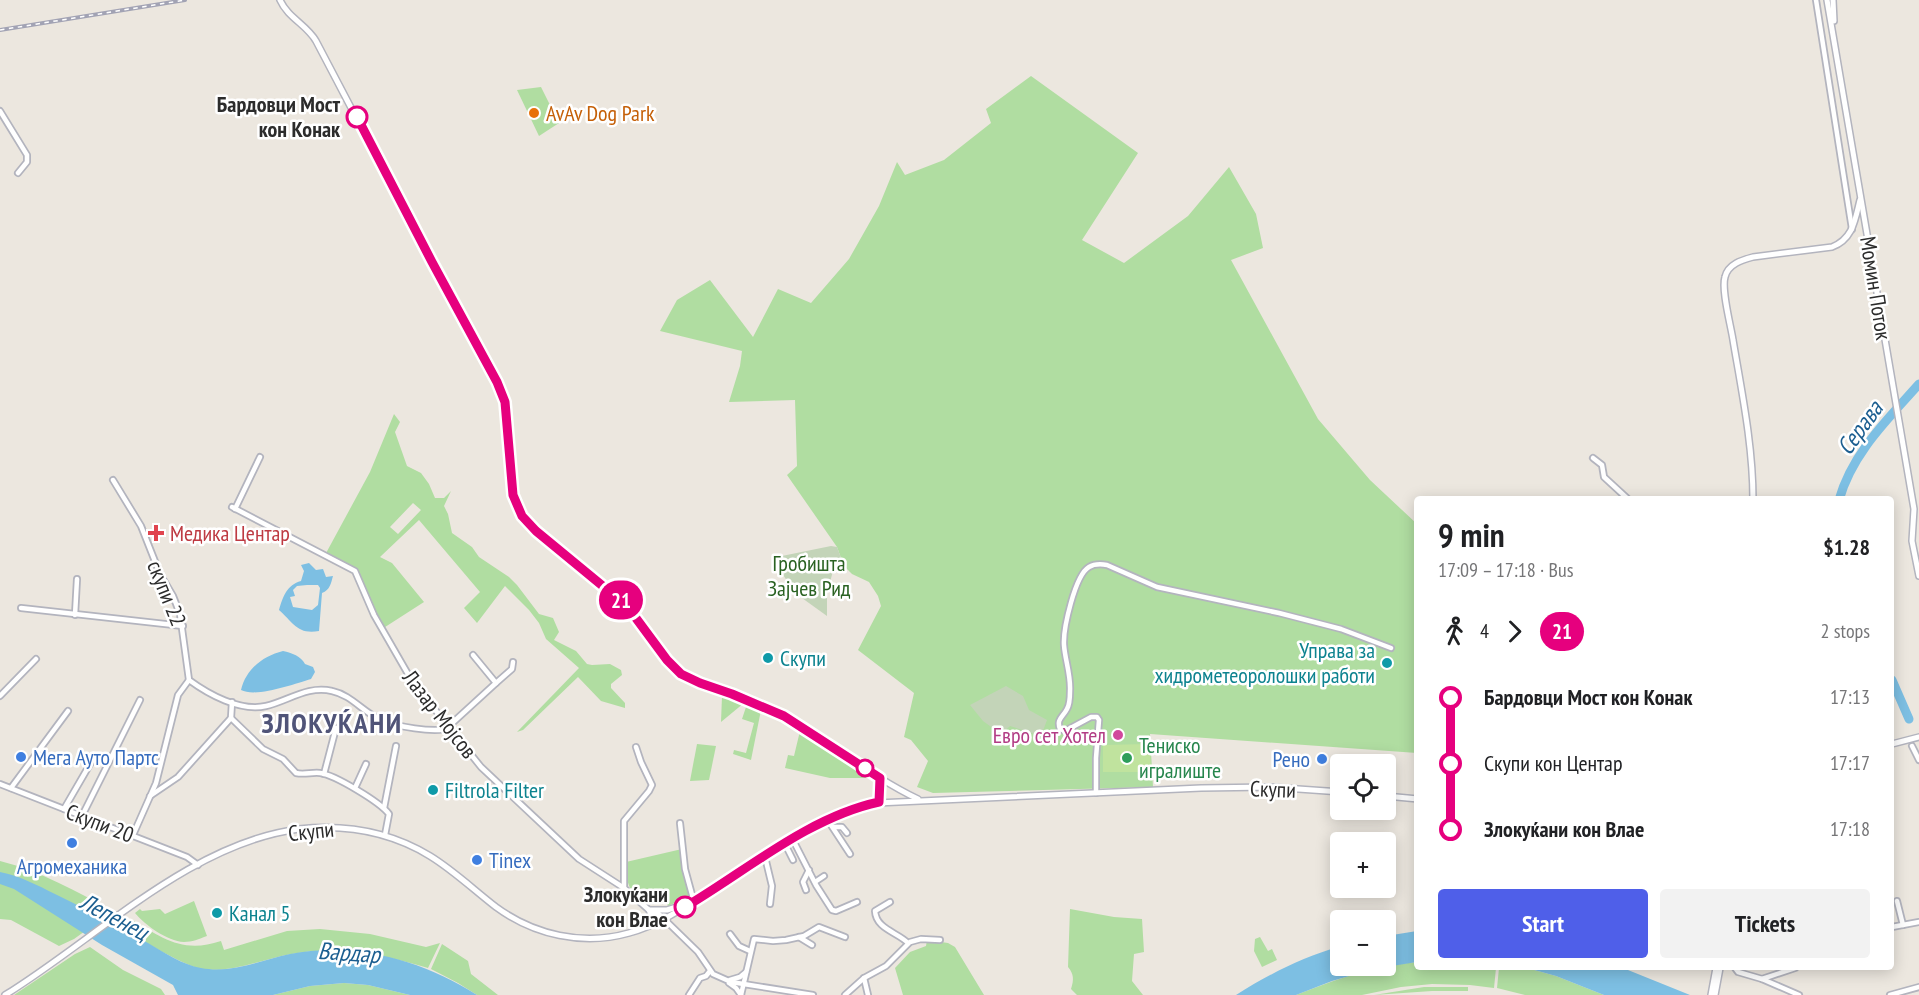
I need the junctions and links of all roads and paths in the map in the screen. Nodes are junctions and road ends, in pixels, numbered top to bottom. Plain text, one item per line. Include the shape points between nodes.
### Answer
1 (280, 0) edge
2 (1816, 0) edge
3 (1827, 0) edge
4 (1833, 0) edge
5 (1834, 35) junction
6 (0, 111) edge
7 (18, 173) dead end
8 (1861, 195) junction
9 (1852, 231) junction
10 (1868, 236) junction
11 (260, 457) dead end
12 (1593, 458) dead end
13 (113, 480) dead end
14 (1625, 496) edge
15 (1753, 496) edge
16 (1919, 576) edge
17 (77, 579) dead end
18 (21, 608) dead end
19 (75, 615) junction
20 (183, 626) junction
21 (1391, 648) dead end
22 (473, 655) dead end
23 (36, 659) dead end
24 (513, 662) dead end
25 (189, 680) junction
26 (496, 683) junction
27 (0, 696) edge
28 (140, 700) dead end
29 (232, 702) junction
30 (68, 711) dead end
31 (231, 718) junction
32 (450, 727) junction
33 (336, 728) dead end
34 (1919, 737) edge
35 (1894, 743) edge
36 (396, 746) dead end
37 (1912, 746) dead end
38 (636, 747) dead end
39 (83, 759) dead end
40 (1919, 760) edge
41 (366, 764) dead end
42 (324, 774) junction
43 (880, 778) junction
44 (0, 784) edge
45 (11, 788) junction
46 (354, 788) junction
47 (1330, 791) edge
48 (1096, 793) junction
49 (150, 796) junction
50 (1396, 797) edge
51 (1414, 799) edge
52 (920, 800) junction
53 (879, 802) junction
54 (384, 808) junction
55 (64, 809) junction
56 (82, 816) junction
57 (827, 819) junction
58 (680, 823) dead end
59 (832, 827) junction
60 (847, 833) dead end
61 (133, 835) junction
62 (385, 835) junction
63 (793, 840) junction
64 (785, 844) junction
65 (850, 854) dead end
66 (765, 856) junction
67 (793, 860) dead end
68 (198, 865) junction
69 (808, 870) junction
70 (824, 876) dead end
71 (815, 882) junction
72 (624, 888) junction
73 (806, 890) dead end
74 (1897, 901) dead end
75 (856, 902) dead end
76 (890, 902) dead end
77 (692, 903) junction
78 (770, 904) dead end
79 (649, 910) junction
80 (664, 919) junction
81 (1919, 922) edge
82 (656, 923) junction
83 (1904, 925) junction
84 (1894, 927) edge
85 (729, 934) dead end
86 (799, 938) junction
87 (845, 938) dead end
88 (940, 940) dead end
89 (908, 943) junction
90 (812, 945) dead end
91 (750, 951) junction
92 (748, 969) junction
93 (1717, 970) edge
94 (1718, 970) edge
95 (1736, 970) edge
96 (1789, 970) edge
97 (710, 971) junction
98 (864, 978) junction
99 (1762, 979) junction
100 (724, 980) junction
101 (743, 983) junction
102 (1919, 987) edge
103 (739, 994) edge
104 (5, 995) edge
105 (688, 995) edge
106 (813, 995) edge
107 (845, 995) edge
108 (868, 995) edge
109 (1710, 995) edge
110 (1715, 995) edge
111 (1799, 995) edge
112 (1890, 995) edge

1 - 43 street via 316,41 490,366 505,402 512,487 522,516 543,538 627,606 681,674 784,716
2 - 9 street
3 - 5 street, Момин Поток
4 - 5 street
5 - 8 street, Момин Поток
6 - 7 street via 27,155 27,162
8 - 9 street
8 - 10 street, Момин Поток
9 - 10 street
9 - 15 street via 1832,247 1741,260 1725,274 1750,443
10 - 16 street, Момин Поток via 1914,509 1912,541
11 - 32 street, Лазар Мојсов via 233,508 355,571 403,667
12 - 14 street
13 - 20 street, скупи 22 via 141,526
17 - 19 street
18 - 19 street
19 - 20 street
20 - 25 street, скупи 22
21 - 48 street via 1341,629 1157,587 1107,565 1089,566 1078,581 1066,626 1064,643 1071,688 1067,709 1058,725 1065,731 1091,717 1099,720
22 - 26 street
23 - 27 street
24 - 26 street via 512,669
25 - 29 street
25 - 49 street via 178,695 163,761
26 - 32 street
28 - 56 street
29 - 31 street
29 - 32 street via 260,707 312,690 328,690 347,696 387,722 426,730
30 - 45 street
31 - 42 street via 263,750 283,759 296,773
31 - 49 street via 178,777
32 - 72 street, Лазар Мојсов via 481,767 559,842
33 - 42 street
34 - 35 street
36 - 54 street
37 - 40 street
38 - 72 street via 652,786 624,821
39 - 55 street via 92,761
41 - 46 street
42 - 46 street
43 - 52 street
43 - 53 street
44 - 45 street, Скупи 20
45 - 55 street, Скупи 20
46 - 54 street
47 - 48 street, Скупи via 1269,787
48 - 52 street, Скупи
49 - 61 street
50 - 51 street
52 - 53 street, Скупи
53 - 57 street, Скупи
54 - 62 street via 390,817
55 - 56 street, Скупи 20
56 - 61 street, Скупи 20
57 - 59 street
57 - 63 street, Скупи
58 - 77 street
59 - 60 street via 842,827
59 - 65 street
61 - 68 street, Скупи 20
62 - 68 street, Скупи via 348,827 297,830 250,842
62 - 82 street, Скупи via 430,856 498,908 539,930 594,938 629,933
63 - 64 street, Скупи
63 - 69 street
64 - 66 street, Скупи
64 - 67 street
66 - 77 street, Скупи
66 - 78 street via 772,886
68 - 104 street, Скупи
69 - 71 street
69 - 73 street via 803,882
70 - 71 street
71 - 75 street via 832,910
72 - 79 street, Лазар Мојсов
74 - 83 street
76 - 89 street via 875,911 877,921
77 - 79 street
77 - 80 street, Скупи
79 - 80 street, Лазар Мојсов
79 - 82 street
80 - 82 street, Скупи
80 - 97 street, Лазар Мојсов via 698,952
81 - 83 street
83 - 84 street
85 - 91 street via 739,946
86 - 87 street via 821,927
86 - 90 street
86 - 91 street via 755,939
88 - 89 street via 918,939
89 - 98 street via 886,966
91 - 92 street
92 - 100 street via 740,977
92 - 101 street
93 - 109 street
94 - 110 street
95 - 99 street
96 - 99 street
97 - 100 street
97 - 105 street
98 - 107 street
98 - 108 street
99 - 111 street
100 - 101 street
100 - 103 street
101 - 103 street
101 - 106 street
102 - 112 street

